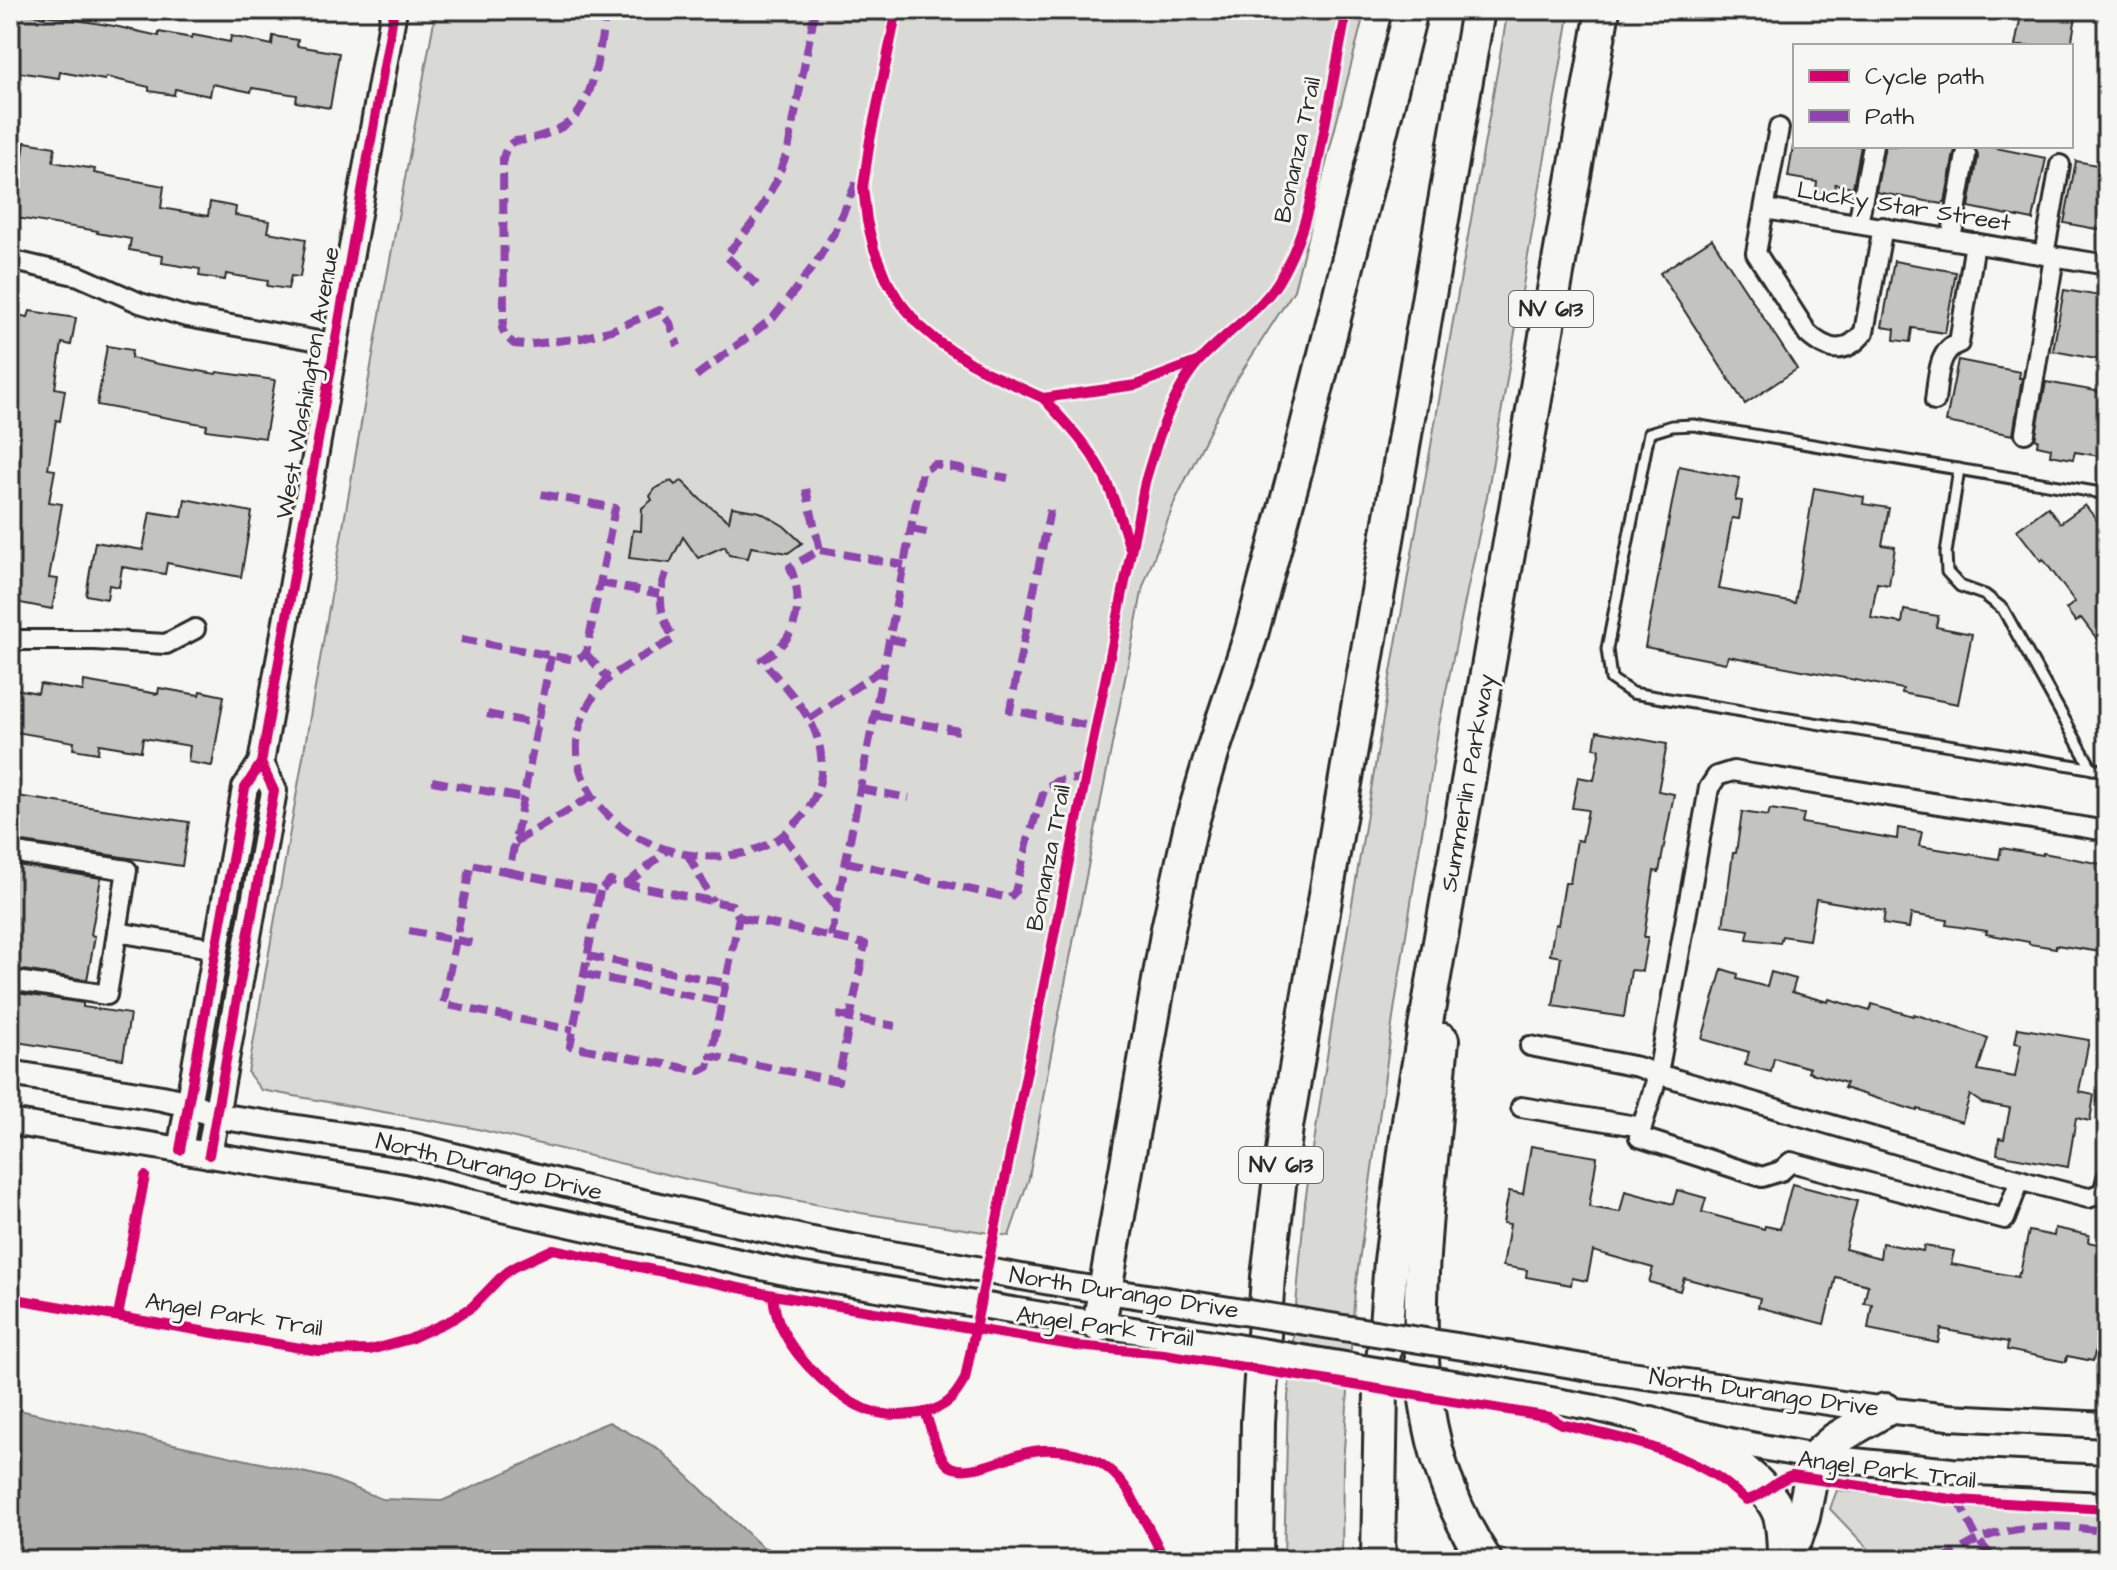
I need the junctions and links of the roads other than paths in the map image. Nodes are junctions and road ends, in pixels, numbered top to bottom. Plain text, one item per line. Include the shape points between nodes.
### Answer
1 (391, 10) edge
2 (1411, 10) edge
3 (1478, 10) edge
4 (1603, 10) edge
5 (1779, 128) dead end
6 (1873, 148) edge
7 (1966, 155) dead end
8 (2060, 165) dead end
9 (1765, 209) junction
10 (1858, 224) junction
11 (1883, 227) junction
12 (1951, 239) junction
13 (1975, 243) junction
14 (2049, 256) junction
15 (10, 260) edge
16 (2107, 265) edge
17 (335, 344) junction
18 (1935, 401) dead end
19 (2025, 433) dead end
20 (1959, 469) junction
21 (2107, 494) edge
22 (195, 629) dead end
23 (10, 640) edge
24 (261, 763) junction
25 (2092, 769) junction
26 (2107, 771) edge
27 (1463, 805) junction
28 (2107, 831) edge
29 (10, 852) edge
30 (117, 932) junction
31 (216, 949) junction
32 (10, 980) edge
33 (1530, 1046) dead end
34 (10, 1073) edge
35 (1658, 1074) junction
36 (189, 1104) junction
37 (1521, 1107) dead end
38 (217, 1116) junction
39 (10, 1122) edge
40 (1642, 1127) junction
41 (180, 1150) junction
42 (209, 1155) junction
43 (2107, 1178) edge
44 (2020, 1180) junction
45 (1105, 1291) junction
46 (1099, 1325) junction
47 (1885, 1410) junction
48 (1651, 1423) junction
49 (2107, 1425) edge
50 (1815, 1457) junction
51 (2107, 1478) edge
52 (1256, 1560) edge
53 (1378, 1560) edge
54 (1485, 1560) edge
55 (1784, 1560) edge

1 - 17 main road, West Washington Avenue
2 - 45 highway via 1290,493 1190,829
3 - 52 highway, NV 613 via 1286,1127 1268,1277
4 - 27 highway, Summerlin Parkway / NV 613
5 - 9 street
6 - 10 street
7 - 12 street
8 - 14 street
9 - 10 street, Lucky Star Street
9 - 11 street, Lucky Star Street via 1756,253 1808,334 1831,349 1849,345 1864,332
10 - 11 street, Lucky Star Street
11 - 12 street, Lucky Star Street
12 - 13 street, Lucky Star Street
13 - 14 street, Lucky Star Street
13 - 18 street via 1959,343 1943,356
14 - 16 street, Lucky Star Street
14 - 19 street
15 - 17 street via 79,276 187,317
17 - 24 main road, West Washington Avenue
20 - 21 lane
20 - 25 lane via 1947,572 1960,586 2003,609
20 - 25 lane via 1694,425 1649,433 1607,649 1611,679 1632,693
22 - 23 street via 166,644
24 - 31 main road, West Washington Avenue via 245,788
24 - 38 main road, West Washington Avenue via 274,791
25 - 26 lane
27 - 53 highway, Summerlin Parkway / NV 613 via 1410,1114 1391,1261 1381,1390
27 - 54 highway via 1420,1306 1430,1428 1451,1499
28 - 35 street via 1733,771 1717,776 1709,788
29 - 30 street via 127,870
30 - 31 street
30 - 32 street via 107,995
31 - 36 main road, West Washington Avenue
33 - 35 street
34 - 36 main road, North Durango Drive
35 - 40 street
35 - 44 street
36 - 38 main road, North Durango Drive
36 - 41 main road, West Washington Avenue
37 - 40 street
38 - 42 main road, West Washington Avenue
38 - 45 main road, North Durango Drive via 410,1145 807,1239
39 - 41 main road, North Durango Drive
40 - 44 street via 1639,1137 1762,1177 1791,1162 2005,1219
41 - 42 main road, North Durango Drive
42 - 46 main road, North Durango Drive via 398,1186 798,1275
43 - 44 street via 2103,1193 2088,1198
45 - 46 highway
45 - 47 main road, North Durango Drive, bridge
46 - 48 main road, North Durango Drive, bridge via 1502,1391
47 - 49 main road, North Durango Drive
47 - 50 highway
48 - 50 main road, North Durango Drive
48 - 55 highway via 1693,1439 1747,1474 1774,1503
50 - 51 main road, North Durango Drive via 1952,1471
50 - 55 highway via 1803,1517

